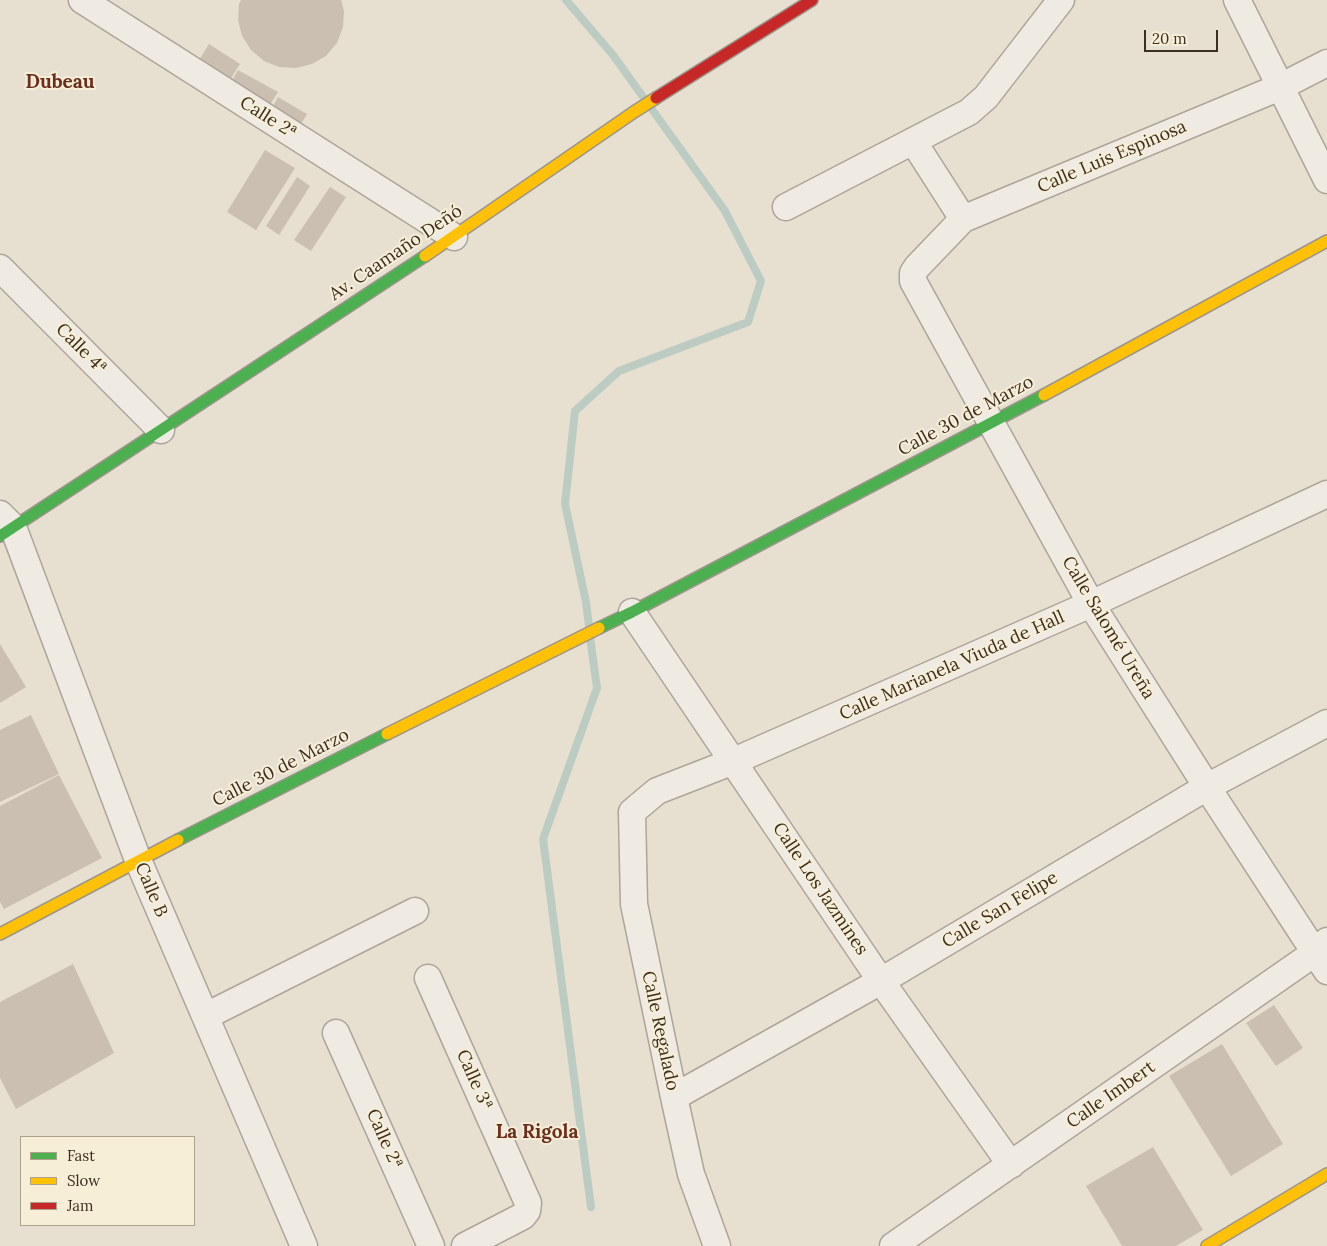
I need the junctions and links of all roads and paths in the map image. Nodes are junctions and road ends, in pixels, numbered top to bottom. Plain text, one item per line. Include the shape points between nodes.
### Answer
1 (82, 0) edge
2 (812, 0) edge
3 (1061, 0) edge
4 (1237, 0) edge
5 (1327, 63) edge
6 (1280, 87) junction
7 (913, 141) junction
8 (1327, 180) edge
9 (786, 207) dead end
10 (963, 219) junction
11 (454, 236) junction
12 (1327, 241) edge
13 (0, 268) edge
14 (913, 273) joint
15 (991, 423) junction
16 (161, 430) junction
17 (1327, 494) edge
18 (4, 526) edge
19 (1091, 604) junction
20 (625, 614) junction
21 (1327, 723) edge
22 (734, 761) junction
23 (1207, 787) junction
24 (632, 812) joint
25 (138, 860) junction
26 (415, 911) dead end
27 (0, 934) edge
28 (1323, 954) edge
29 (428, 978) dead end
30 (881, 981) junction
31 (206, 1016) junction
32 (336, 1033) dead end
33 (674, 1097) junction
34 (1011, 1165) junction
35 (1327, 1174) edge
36 (304, 1246) edge
37 (431, 1246) edge
38 (465, 1246) edge
39 (716, 1246) edge
40 (893, 1246) edge
41 (1207, 1246) edge

1 - 11 street, Calle 2ª
2 - 11 street, Av. Caamaño Deñó via 634,112
3 - 7 street via 986,97 969,112
4 - 6 street
5 - 6 street, Calle Luis Espinosa
6 - 8 street
6 - 10 street, Calle Luis Espinosa
7 - 9 street
7 - 10 street
10 - 14 street, Calle Luis Espinosa
11 - 16 street, Av. Caamaño Deñó
12 - 15 street, Calle 30 de Marzo
13 - 16 street, Calle 4ª
14 - 15 street, Calle Salomé Ureña via 913,281
15 - 19 street, Calle Salomé Ureña
15 - 20 street, Calle 30 de Marzo
16 - 18 street, Av. Caamaño Deñó
17 - 19 street, Calle Marianela Viuda de Hall
18 - 25 street, Calle B
19 - 22 street, Calle Marianela Viuda de Hall
19 - 23 street, Calle Salomé Ureña
20 - 22 street, Calle Los Jazmines
20 - 25 street, Calle 30 de Marzo
21 - 23 street, Calle San Felipe
22 - 24 street, Calle Marianela Viuda de Hall via 658,791
22 - 30 street, Calle Los Jazmines
23 - 28 street, Calle Salomé Ureña
23 - 30 street, Calle San Felipe
24 - 33 street, Calle Regalado via 634,904
25 - 27 street, Calle 30 de Marzo
25 - 31 street, Calle B
26 - 31 street
28 - 34 street, Calle Imbert
29 - 38 street, Calle 3ª via 528,1203 523,1216
30 - 33 street, Calle San Felipe
30 - 34 street, Calle Los Jazmines
31 - 36 street, Calle B
32 - 37 street, Calle 2ª
33 - 39 street, Calle Regalado via 691,1174
34 - 40 street, Calle Imbert
35 - 41 street

